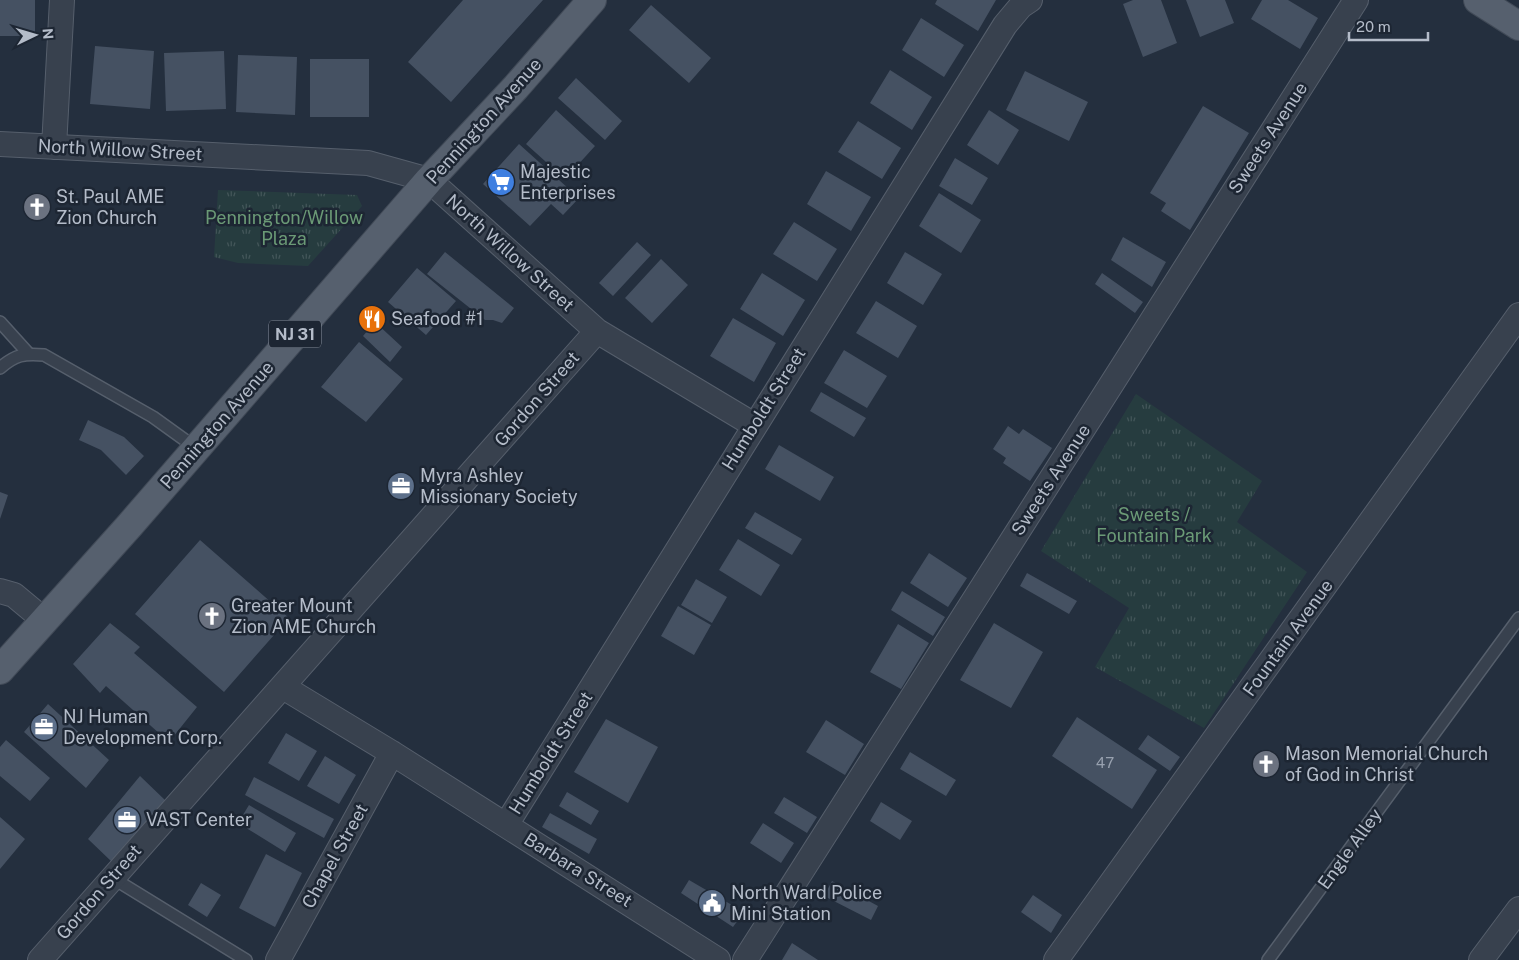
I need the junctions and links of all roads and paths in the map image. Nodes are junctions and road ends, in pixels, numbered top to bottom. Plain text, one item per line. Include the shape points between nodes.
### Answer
1 (62, 0) edge
2 (592, 0) edge
3 (1030, 0) edge
4 (1356, 0) edge
5 (1478, 0) edge
6 (1519, 26) edge
7 (0, 144) edge
8 (54, 147) junction
9 (430, 180) junction
10 (1519, 315) edge
11 (0, 322) edge
12 (597, 332) junction
13 (28, 353) junction
14 (0, 368) edge
15 (754, 425) junction
16 (196, 448) junction
17 (0, 591) edge
18 (1519, 618) edge
19 (44, 620) junction
20 (0, 670) edge
21 (283, 687) junction
22 (392, 753) junction
23 (506, 825) junction
24 (111, 877) junction
25 (1519, 909) edge
26 (40, 960) edge
27 (246, 960) edge
28 (278, 960) edge
29 (718, 960) edge
30 (745, 960) edge
31 (1056, 960) edge
32 (1268, 960) edge
33 (1481, 960) edge

1 - 8 street
2 - 9 main road, Pennington Avenue / NJ 31
3 - 15 street, Humboldt Street via 1005,25
4 - 30 street, Sweets Avenue
5 - 6 main road
7 - 8 street, North Willow Street
8 - 9 street, North Willow Street via 368,163
9 - 12 street, North Willow Street
9 - 16 main road, Pennington Avenue / NJ 31
10 - 31 street, Fountain Avenue
11 - 13 lane
12 - 15 street, North Willow Street
12 - 21 street, Gordon Street
13 - 14 lane via 15,356
13 - 16 lane via 44,355 153,417
15 - 23 street, Humboldt Street
16 - 19 main road, Pennington Avenue / NJ 31
17 - 19 street via 14,595
18 - 32 lane, Engle Alley
19 - 20 main road, Pennington Avenue / NJ 31
21 - 22 street, Barbara Street
21 - 24 street, Gordon Street
22 - 23 street, Barbara Street
22 - 28 street, Chapel Street
23 - 29 street, Barbara Street
24 - 26 street, Gordon Street
24 - 27 lane
25 - 33 street

